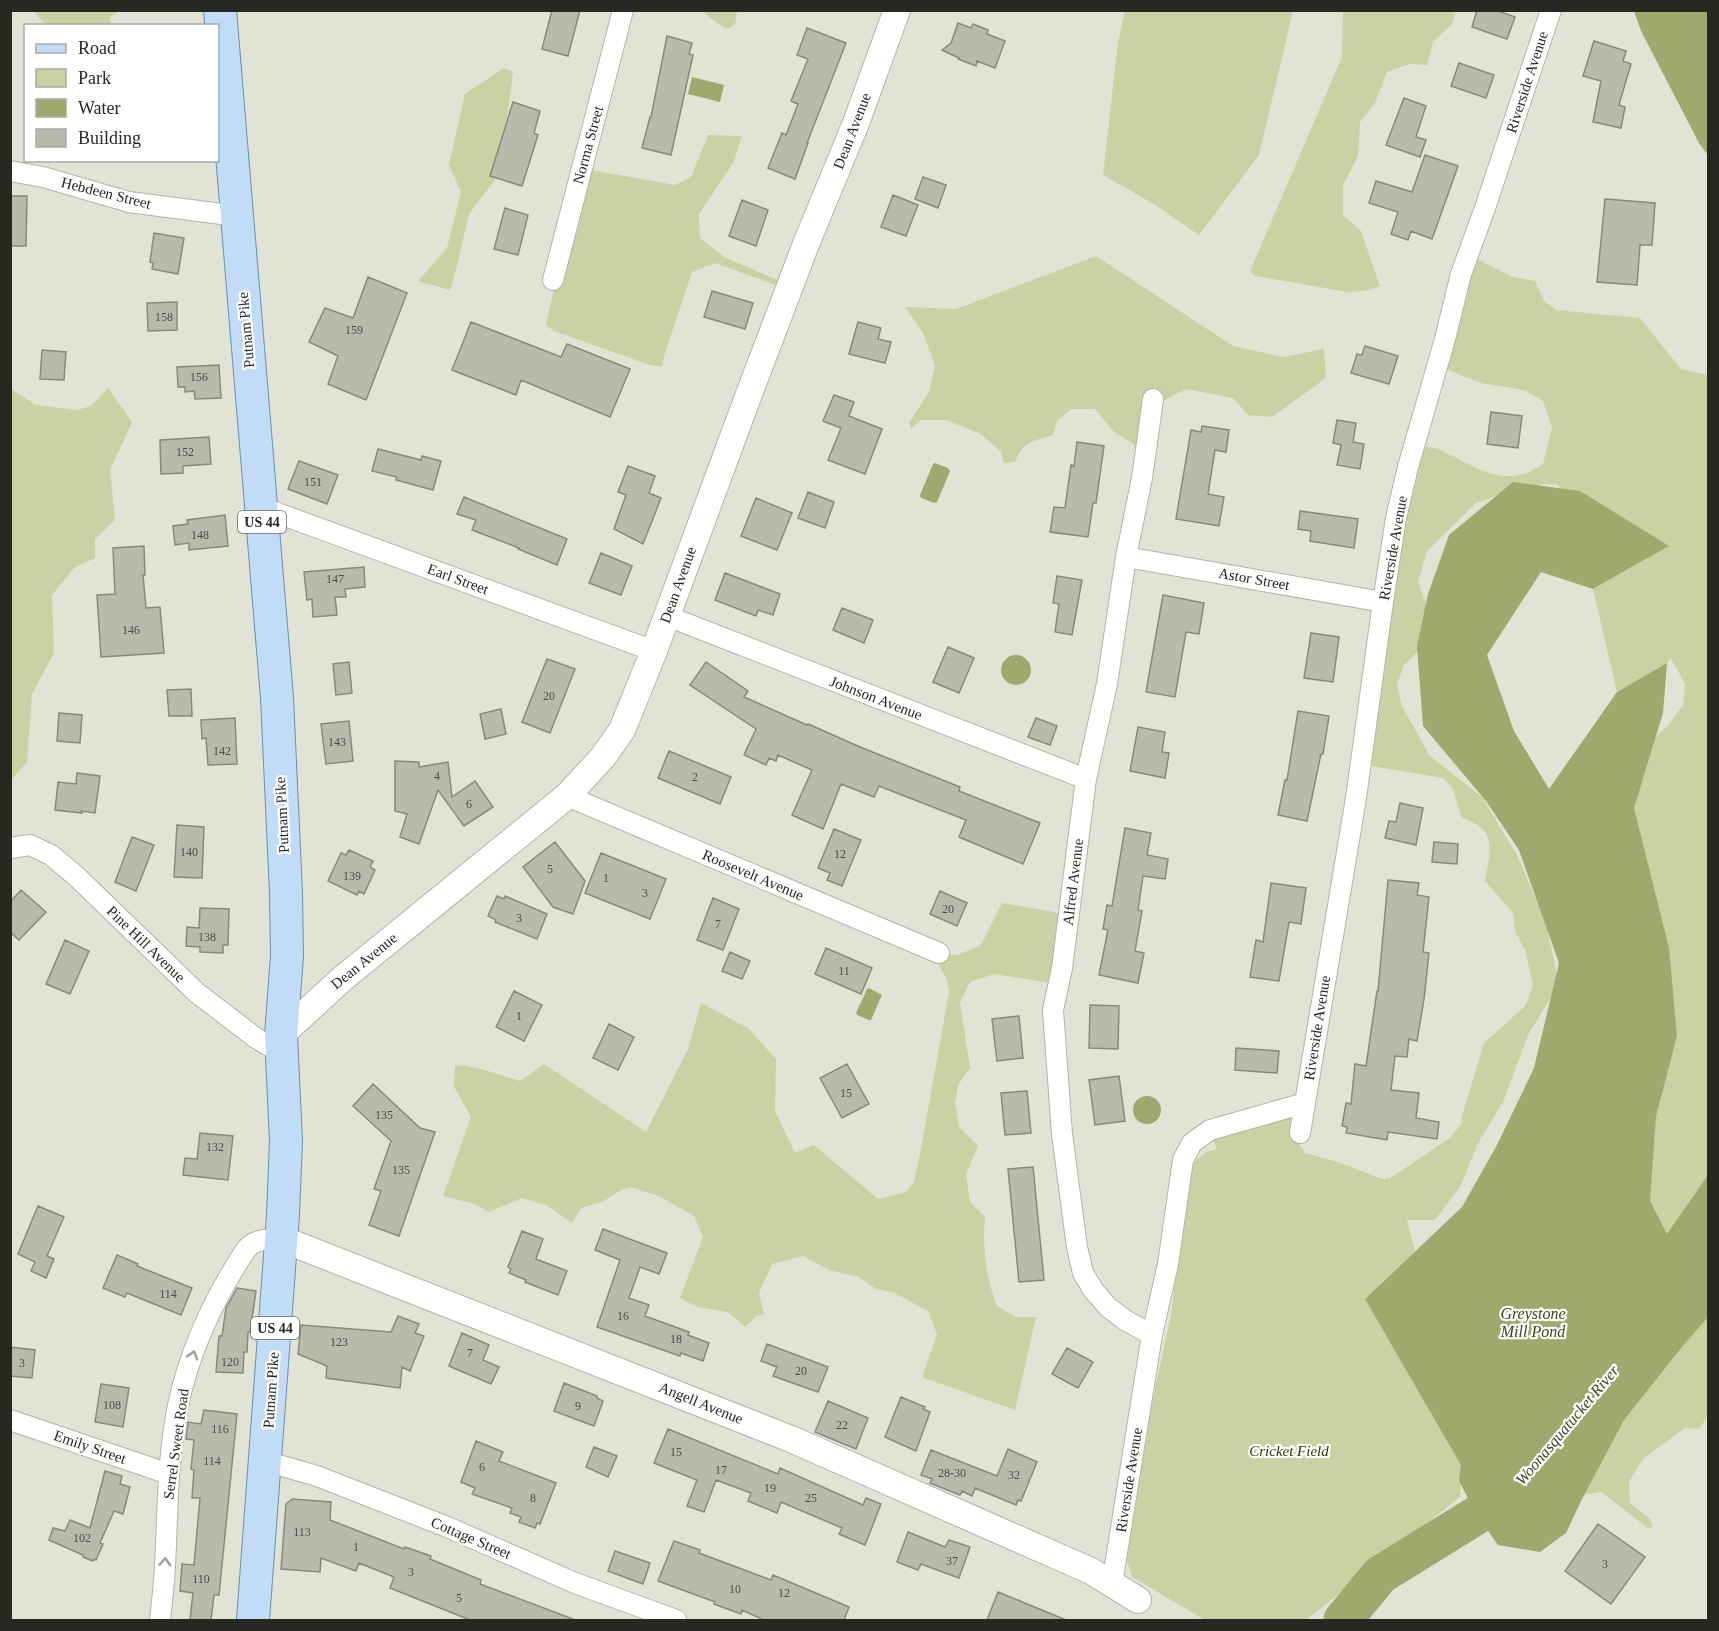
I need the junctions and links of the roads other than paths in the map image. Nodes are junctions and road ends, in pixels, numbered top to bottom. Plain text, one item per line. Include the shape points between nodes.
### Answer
1 (220, 10) edge
2 (623, 10) edge
3 (897, 10) edge
4 (1551, 10) edge
5 (10, 171) edge
6 (237, 216) junction
7 (553, 280) dead end
8 (1153, 399) dead end
9 (261, 507) junction
10 (1126, 557) junction
11 (1383, 602) junction
12 (667, 616) junction
13 (654, 651) junction
14 (1086, 779) junction
15 (567, 796) junction
16 (10, 848) edge
17 (939, 953) dead end
18 (281, 1044) junction
19 (1305, 1103) junction
20 (1300, 1133) dead end
21 (282, 1239) junction
22 (1152, 1335) junction
23 (10, 1420) edge
24 (265, 1461) junction
25 (169, 1474) junction
26 (1112, 1584) junction
27 (1138, 1600) dead end
28 (160, 1620) edge
29 (253, 1620) edge
30 (676, 1620) edge

1 - 6 main road, Putnam Pike / US 44
2 - 7 street, Norma Street
3 - 12 street, Dean Avenue
4 - 11 street, Riverside Avenue via 1461,274 1408,467
5 - 6 street, Hebdeen Street via 129,202
6 - 9 main road, Putnam Pike / US 44
8 - 10 street, Alfred Avenue
9 - 13 street, Earl Street
9 - 18 main road, Putnam Pike / US 44 via 277,698 286,893 287,956
10 - 11 street, Astor Street
10 - 14 street, Alfred Avenue via 1107,684
11 - 19 street, Riverside Avenue via 1356,798
12 - 13 street, Dean Avenue
12 - 14 street, Johnson Avenue
13 - 15 street, Dean Avenue via 622,730
14 - 22 street, Alfred Avenue via 1053,1010 1062,1134 1083,1273 1108,1307
15 - 17 street, Roosevelt Avenue
15 - 18 street, Dean Avenue via 342,978
16 - 18 street, Pine Hill Avenue via 30,845 51,855 197,993 256,1038
18 - 21 main road, Putnam Pike / US 44 via 286,1141
19 - 20 street, Riverside Avenue
19 - 22 street, Riverside Avenue via 1210,1130 1192,1143 1183,1160 1168,1264
21 - 24 main road, Putnam Pike / US 44
25 -> 21 street, Serrel Sweet Road via 179,1402 195,1347 213,1306 250,1244
21 - 26 street, Angell Avenue via 791,1439 1091,1571
22 - 26 street, Riverside Avenue
23 - 25 street, Emily Street
24 - 29 main road, Putnam Pike / US 44
24 - 30 street, Cottage Street via 317,1476 575,1583
28 -> 25 street, Serrel Sweet Road
26 - 27 street, Angell Avenue

